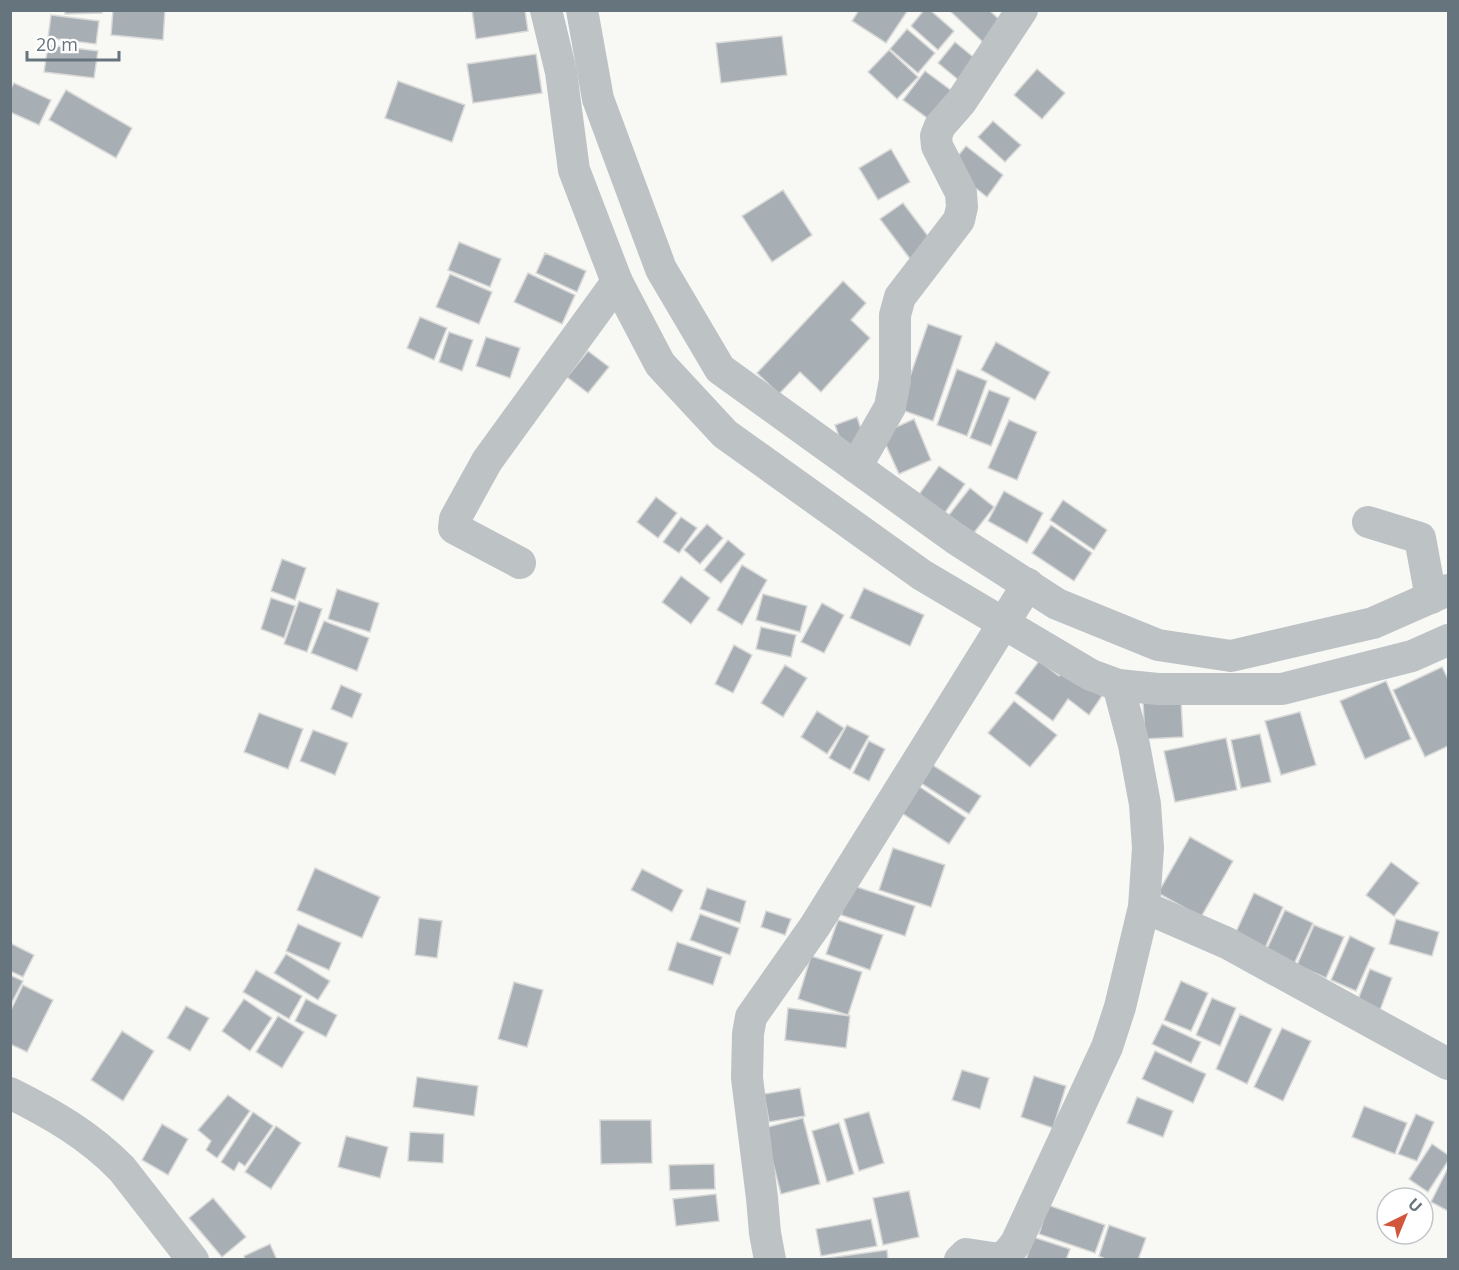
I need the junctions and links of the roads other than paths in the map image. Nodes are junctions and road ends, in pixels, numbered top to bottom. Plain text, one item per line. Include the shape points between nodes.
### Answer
1 (546, 10) edge
2 (582, 10) edge
3 (1022, 10) edge
4 (617, 282) junction
5 (856, 467) junction
6 (1368, 522) dead end
7 (520, 563) dead end
8 (1440, 594) edge
9 (1017, 602) junction
10 (1449, 640) edge
11 (1118, 685) junction
12 (1144, 907) junction
13 (1449, 1064) edge
14 (10, 1093) edge
15 (192, 1260) edge
16 (770, 1260) edge
17 (960, 1260) edge

1 - 4 street via 561,72 574,170
2 - 5 street via 598,99 661,269 720,369
3 - 5 street via 936,136 937,146 961,192 959,220 900,297 895,315 895,380 890,406
4 - 7 street via 487,461 455,519 454,528
4 - 9 street via 660,364 725,434 922,575
5 - 9 street via 956,539
6 - 8 street via 1420,538
8 - 9 street via 1372,623 1231,656 1158,645 1057,604
9 - 11 street via 1092,675
9 - 16 street via 815,926 751,1017 747,1078
10 - 11 street via 1412,656 1282,689 1158,689
11 - 12 street via 1145,804 1148,848
12 - 13 street via 1227,943
12 - 17 street via 1107,1047 1016,1243 999,1259 966,1254
14 - 15 street via 73,1127 108,1155

